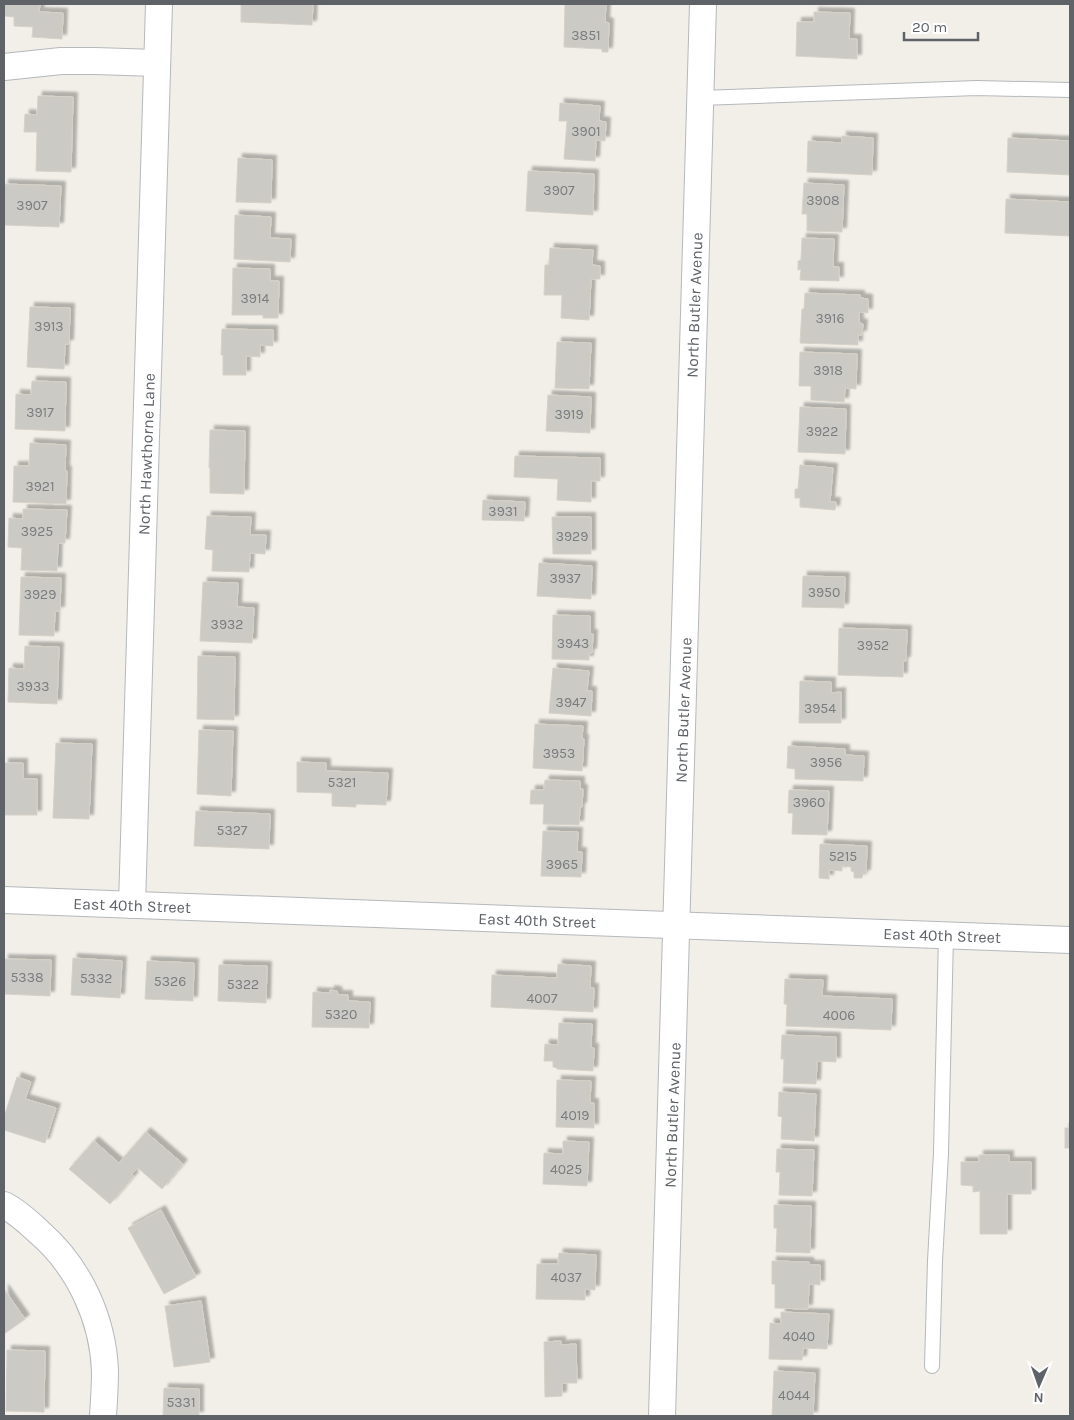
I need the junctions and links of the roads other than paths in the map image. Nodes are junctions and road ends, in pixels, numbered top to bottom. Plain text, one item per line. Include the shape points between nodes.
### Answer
1 (159, 4) edge
2 (703, 4) edge
3 (157, 64) junction
4 (4, 67) edge
5 (1070, 90) edge
6 (700, 98) junction
7 (4, 900) edge
8 (132, 905) junction
9 (678, 925) junction
10 (946, 935) junction
11 (1070, 940) edge
12 (4, 1206) edge
13 (932, 1366) dead end
14 (103, 1416) edge
15 (662, 1416) edge

1 - 3 street, North Hawthorne Lane
2 - 6 street, North Butler Avenue
3 - 4 street via 95,60
3 - 8 street, North Hawthorne Lane
5 - 6 lane via 977,88
6 - 9 street, North Butler Avenue
7 - 8 street, East 40th Street
8 - 9 street, East 40th Street
9 - 10 street, East 40th Street
9 - 15 street, North Butler Avenue
10 - 11 street, East 40th Street
10 - 13 lane
12 - 14 street via 28,1222 60,1253 86,1295 102,1345

